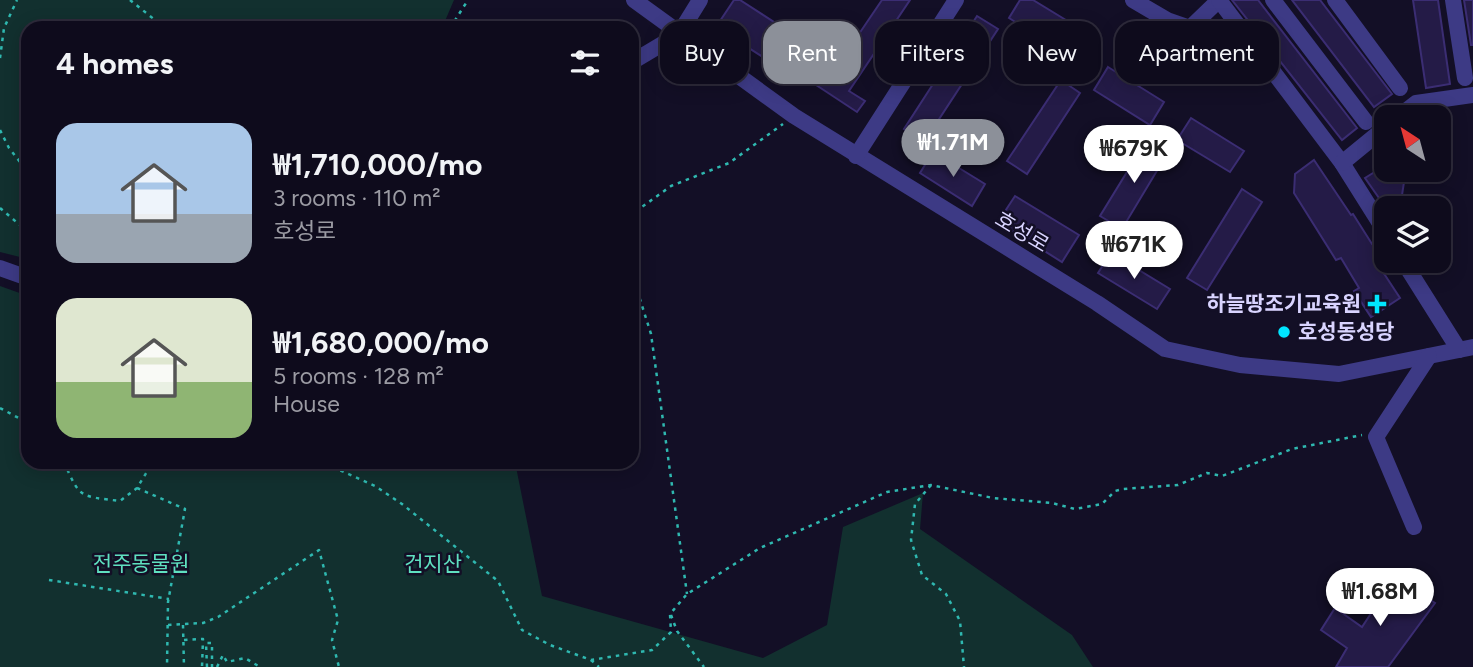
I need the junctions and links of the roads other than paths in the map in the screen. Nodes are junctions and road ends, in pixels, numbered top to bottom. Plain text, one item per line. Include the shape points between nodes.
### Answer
1 (634, 0) edge
2 (700, 0) edge
3 (956, 0) edge
4 (1133, 0) edge
5 (1219, 0) edge
6 (1273, 0) edge
7 (1335, 0) edge
8 (1453, 0) edge
9 (662, 21) edge
10 (687, 21) edge
11 (660, 45) edge
12 (639, 58) edge
13 (1465, 78) dead end
14 (749, 84) edge
15 (1400, 88) dead end
16 (1473, 95) edge
17 (1413, 105) edge
18 (1366, 122) dead end
19 (1374, 137) edge
20 (856, 156) junction
21 (1342, 163) junction
22 (1374, 214) edge
23 (0, 268) edge
24 (1412, 273) edge
25 (21, 276) edge
26 (1466, 349) edge
27 (1429, 356) junction
28 (1414, 527) dead end

1 - 9 street, 호성로
2 - 10 street
3 - 20 street
4 - 5 street via 1167,20 1190,27
5 - 21 street
6 - 18 street
7 - 15 street
8 - 13 street
11 - 12 street
14 - 20 street, 호성로
16 - 17 street
19 - 21 street
20 - 27 street, 호성로 via 1165,349 1240,365 1339,374
21 - 22 street
23 - 25 street
24 - 26 street
26 - 27 street, 호성로
27 - 28 street via 1376,437

